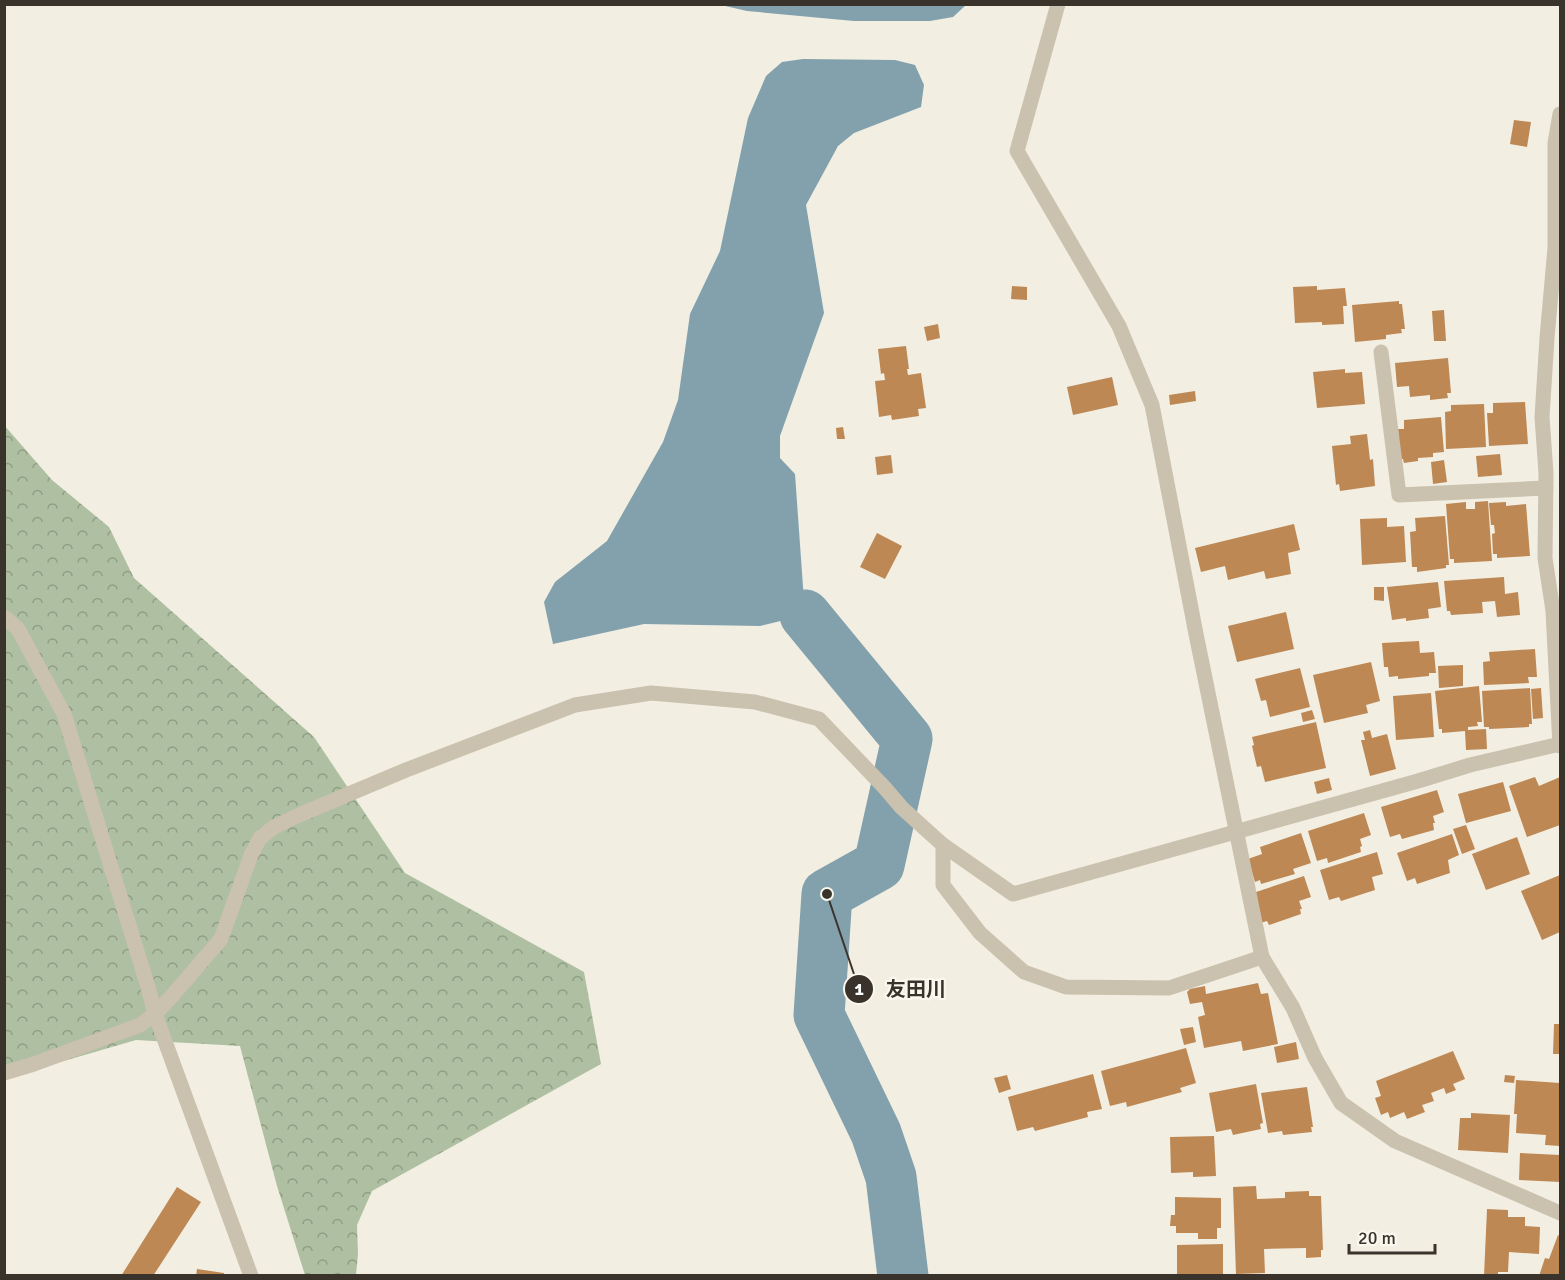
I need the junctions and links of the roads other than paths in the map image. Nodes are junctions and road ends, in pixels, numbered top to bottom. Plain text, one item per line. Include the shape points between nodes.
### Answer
1 (1058, 4) edge
2 (1560, 114) edge
3 (1381, 352) dead end
4 (1546, 488) junction
5 (1554, 570) edge
6 (4, 617) edge
7 (1560, 745) edge
8 (1238, 832) junction
9 (943, 845) junction
10 (1262, 957) junction
11 (155, 1014) junction
12 (4, 1073) edge
13 (1560, 1213) edge
14 (251, 1275) edge

1 - 8 street via 1017,151 1119,326 1152,405
2 - 4 street via 1555,143 1555,248 1542,417
3 - 4 street via 1399,495
4 - 5 street via 1545,558
5 - 7 street
6 - 11 street via 18,628 64,714
7 - 8 street via 1470,765
8 - 9 street via 1013,894
8 - 10 street
9 - 10 street via 944,885 980,933 1024,972 1066,987 1169,988
9 - 11 street via 902,808 819,719 755,702 651,693 575,705 406,770 274,827 260,838 251,855 221,939
10 - 13 street via 1341,1103 1395,1141
11 - 12 street via 140,1025
11 - 14 street

